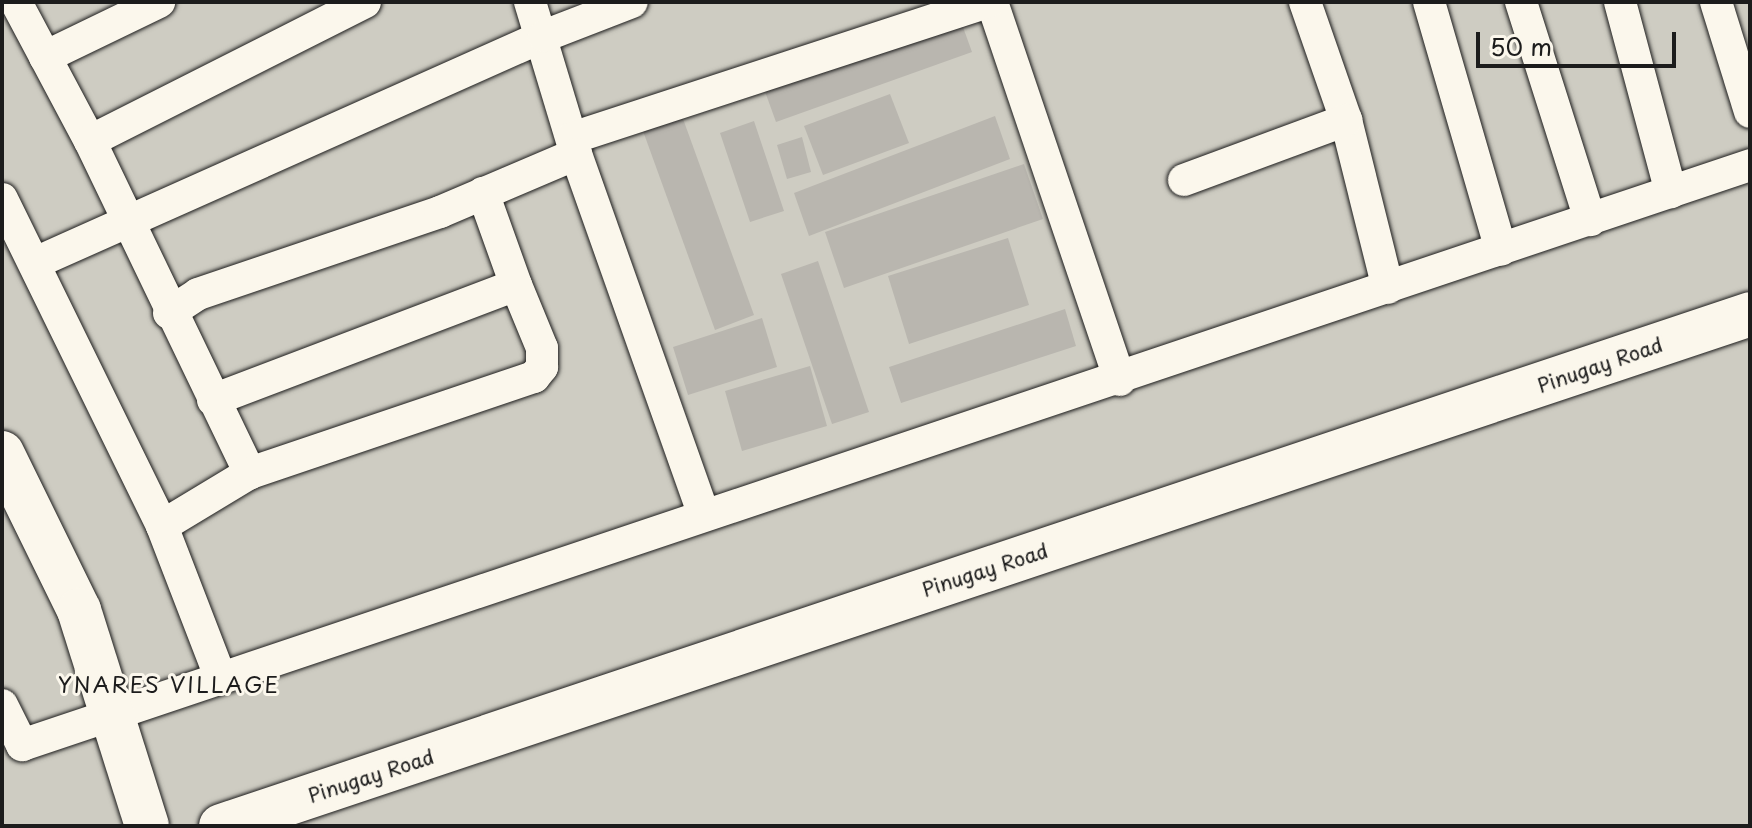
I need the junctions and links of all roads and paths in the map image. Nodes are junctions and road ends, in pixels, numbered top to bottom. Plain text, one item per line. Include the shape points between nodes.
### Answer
1 (16, 2) edge
2 (159, 2) edge
3 (365, 2) edge
4 (530, 2) edge
5 (632, 2) edge
6 (990, 2) edge
7 (1305, 2) edge
8 (1429, 2) edge
9 (1521, 2) edge
10 (1620, 2) edge
11 (1716, 2) edge
12 (544, 36) junction
13 (45, 57) junction
14 (1750, 112) edge
15 (1346, 120) junction
16 (90, 141) junction
17 (574, 146) junction
18 (1750, 165) edge
19 (1184, 180) dead end
20 (1671, 192) junction
21 (483, 193) junction
22 (2, 199) edge
23 (1590, 220) junction
24 (127, 222) junction
25 (1501, 250) junction
26 (35, 263) junction
27 (516, 285) junction
28 (1388, 288) junction
29 (169, 313) junction
30 (1750, 314) edge
31 (1120, 380) junction
32 (213, 400) junction
33 (2, 453) edge
34 (250, 473) junction
35 (704, 515) junction
36 (162, 526) junction
37 (220, 676) junction
38 (2, 705) edge
39 (111, 715) junction
40 (147, 826) edge
41 (221, 826) edge

1 - 13 street
2 - 13 street
3 - 16 street
4 - 12 street
5 - 12 street
6 - 17 street
6 - 31 street
7 - 15 street
8 - 25 street
9 - 23 street
10 - 20 street
11 - 14 street
12 - 17 street
12 - 24 street
13 - 16 street
15 - 19 street
15 - 28 street
16 - 24 street
17 - 21 street
17 - 35 street
18 - 20 street
20 - 23 street
21 - 27 street
21 - 29 street via 198,294
22 - 26 street
23 - 25 street
24 - 26 street
24 - 29 street
25 - 28 street
26 - 36 street
27 - 32 street
27 - 34 street via 542,348 542,367 534,377
28 - 31 street
29 - 32 street
30 - 41 street, Pinugay Road
31 - 35 street
32 - 34 street
33 - 39 street via 79,610
34 - 36 street
35 - 37 street
36 - 37 street
37 - 39 street
38 - 39 street via 22,745
39 - 40 street

